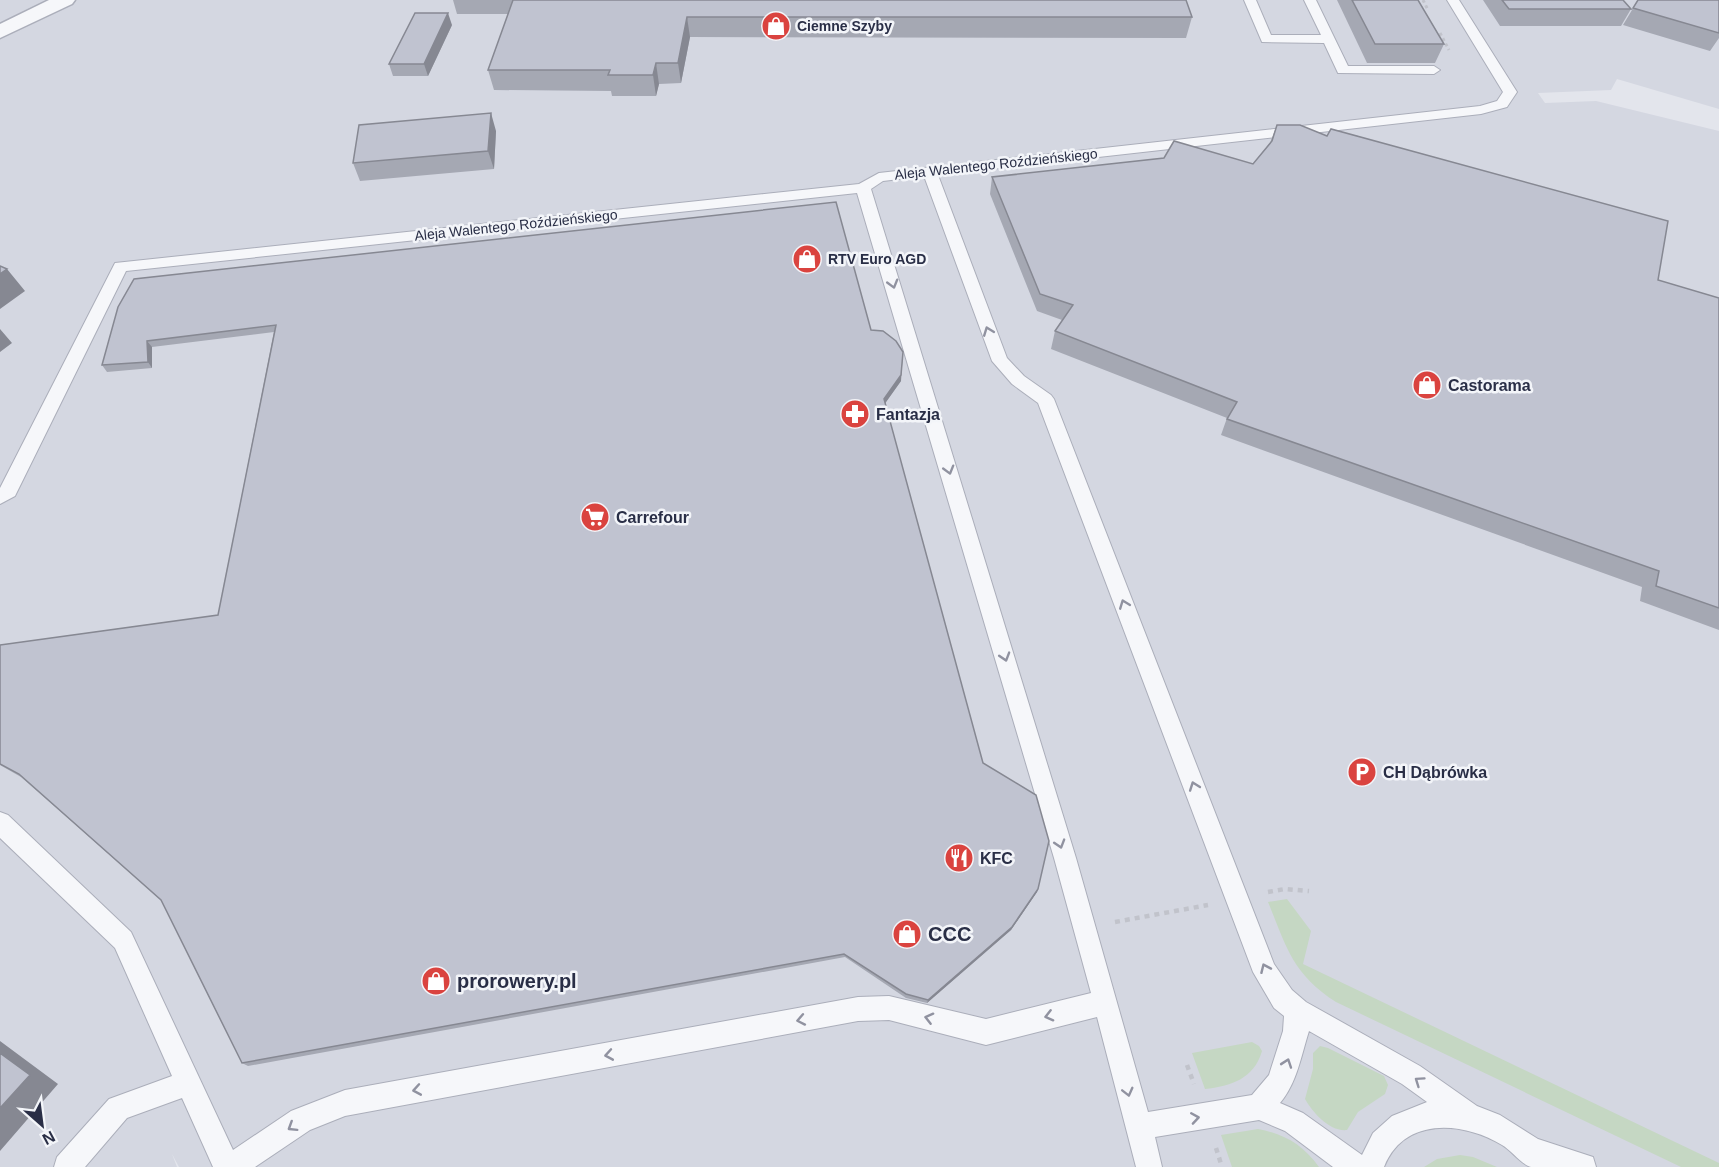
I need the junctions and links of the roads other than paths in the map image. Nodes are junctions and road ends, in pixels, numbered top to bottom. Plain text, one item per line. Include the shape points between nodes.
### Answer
1 (65, 0) edge
2 (1250, 0) edge
3 (1310, 0) edge
4 (1453, 0) edge
5 (0, 32) edge
6 (1329, 39) junction
7 (1434, 70) edge
8 (1307, 129) junction
9 (1341, 139) edge
10 (929, 171) junction
11 (863, 188) junction
12 (0, 497) edge
13 (0, 823) edge
14 (1106, 1002) junction
15 (1297, 1011) junction
16 (190, 1082) junction
17 (1259, 1107) junction
18 (1467, 1115) junction
19 (1137, 1127) junction
20 (1542, 1159) edge
21 (67, 1167) edge
22 (227, 1167) edge
23 (233, 1167) edge
24 (1149, 1167) edge
25 (1355, 1167) edge
26 (1370, 1167) edge
27 (1583, 1167) edge

1 - 5 street
2 - 6 lane via 1266,39
3 - 6 lane
4 - 8 lane, Aleja Walentego Roździeńskiego via 1510,92 1502,104 1481,110
6 - 7 lane via 1343,70
8 - 9 lane
8 - 10 lane, Aleja Walentego Roździeńskiego
10 - 11 lane, Aleja Walentego Roździeńskiego via 879,177
15 -> 10 lane via 1283,999 1265,972 1045,399 1000,361
11 - 12 lane, Aleja Walentego Roździeńskiego via 120,267 9,491
11 -> 14 lane
13 - 16 lane via 123,940
14 -> 19 lane
14 -> 23 lane via 986,1032 889,1008 858,1009 345,1104 326,1108 299,1122
17 -> 15 lane via 1280,1083 1296,1031
18 -> 15 lane via 1411,1075
16 - 21 lane via 118,1108
16 - 22 lane
19 -> 17 lane
17 - 25 lane via 1294,1122
18 - 20 lane via 1501,1128
18 - 26 lane via 1433,1113 1404,1123 1381,1143
19 - 24 lane
20 - 27 lane

